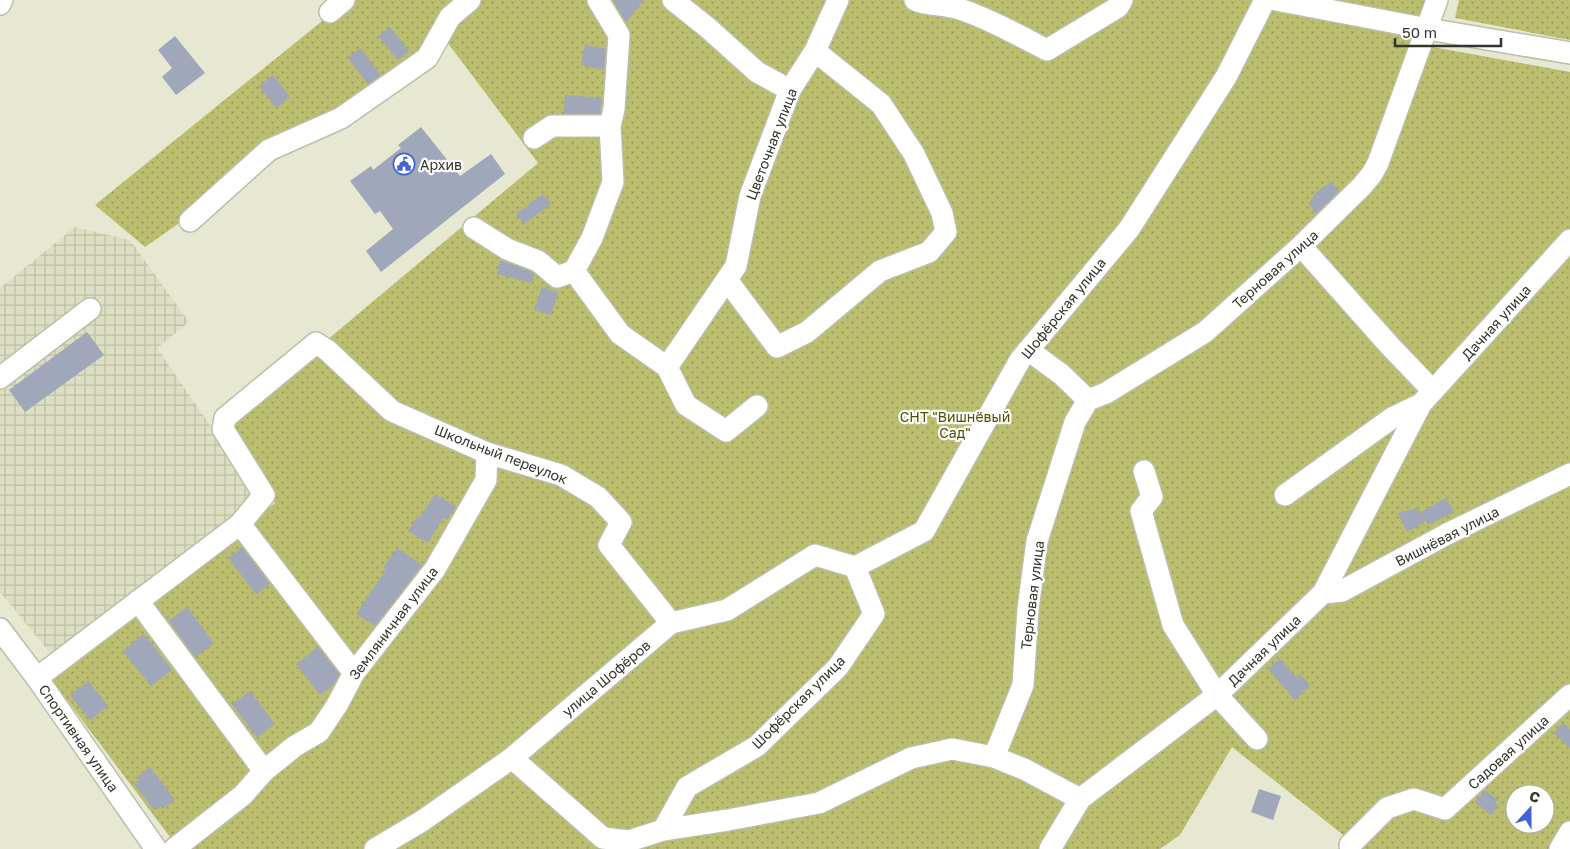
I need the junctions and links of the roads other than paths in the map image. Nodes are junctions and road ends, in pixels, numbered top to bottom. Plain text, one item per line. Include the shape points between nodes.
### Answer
1 (2, 0) edge
2 (470, 0) edge
3 (598, 0) edge
4 (673, 0) edge
5 (838, 0) edge
6 (915, 0) edge
7 (1122, 0) edge
8 (1265, 0) edge
9 (1276, 0) edge
10 (1437, 0) edge
11 (0, 4) edge
12 (1428, 29) junction
13 (815, 51) junction
14 (1570, 53) edge
15 (790, 90) junction
16 (610, 126) junction
17 (534, 138) dead end
18 (190, 221) dead end
19 (474, 228) dead end
20 (1570, 240) edge
21 (1301, 246) junction
22 (574, 271) junction
23 (727, 280) junction
24 (90, 309) dead end
25 (1028, 350) junction
26 (667, 367) junction
27 (0, 378) edge
28 (1427, 397) junction
29 (1088, 400) junction
30 (757, 406) dead end
31 (488, 452) junction
32 (1144, 471) dead end
33 (1570, 474) edge
34 (1285, 495) dead end
35 (240, 524) junction
36 (855, 567) junction
37 (1323, 593) junction
38 (138, 601) junction
39 (671, 623) junction
40 (0, 629) edge
41 (354, 673) junction
42 (37, 678) junction
43 (1217, 695) junction
44 (1570, 695) edge
45 (1258, 739) dead end
46 (994, 757) junction
47 (512, 758) junction
48 (264, 771) junction
49 (1080, 798) junction
50 (664, 830) junction
51 (1570, 832) edge
52 (1350, 845) dead end
53 (156, 849) edge
54 (174, 849) edge
55 (375, 849) edge
56 (1050, 849) edge
57 (1560, 849) edge

1 - 11 street
2 - 18 street via 450,17 427,58 341,118 269,150
3 - 16 street via 619,35
4 - 15 street via 757,72
5 - 13 street, Цветочная улица
6 - 7 street via 925,5 955,8 1047,50 1118,6
8 - 25 street, Шофёрская улица via 1226,77 1129,228
9 - 12 street
10 - 12 street, Терновая улица
12 - 14 street
12 - 21 street, Терновая улица via 1372,174
13 - 15 street, Цветочная улица
13 - 23 street via 881,104 914,154 942,212 946,232 928,252 880,270 807,332 777,347
15 - 23 street, Цветочная улица via 750,196 736,266
16 - 17 street via 552,126
16 - 22 street via 613,182 592,238
19 - 22 street via 507,249 538,261 557,277
20 - 28 street, Дачная улица
21 - 28 street via 1383,339
21 - 29 street, Терновая улица via 1206,332 1106,394
22 - 26 street via 620,334
23 - 26 street, Цветочная улица
24 - 27 street
25 - 29 street via 1061,374
25 - 36 street, Шофёрская улица via 924,531
26 - 30 street via 686,405 726,431
28 - 34 street, Дачная улица via 1392,418
28 - 37 street, Дачная улица
29 - 46 street, Терновая улица via 1075,422 1038,540 1028,609 1023,684
31 - 35 street, Школьный переулок via 392,411 316,344 225,418 223,430 264,495
31 - 39 street, Школьный переулок via 561,475 598,497 621,522 608,545
31 - 41 street, Земляничная улица via 486,480 436,569
32 - 43 street via 1152,497 1141,511 1173,625
33 - 37 street, Вишнёвая улица via 1446,534 1342,591
35 - 38 street
35 - 41 street
36 - 39 street, улица Шофёров via 815,555 727,610
36 - 50 street, Шофёрская улица via 874,614 838,667 757,746 687,787
37 - 43 street, Дачная улица
38 - 42 street
38 - 48 street
39 - 47 street, улица Шофёров
40 - 42 street, Спортивная улица
41 - 48 street, Земляничная улица via 319,732
42 - 53 street, Спортивная улица
43 - 45 street
43 - 49 street, Дачная улица
44 - 52 street, Садовая улица via 1445,808 1414,799 1387,808
46 - 49 street
46 - 50 street via 952,749 920,756 819,803
47 - 50 street via 603,838 629,841
47 - 55 street, улица Шофёров via 422,822
48 - 54 street, Земляничная улица via 242,795
49 - 56 street, Дачная улица
51 - 57 street

